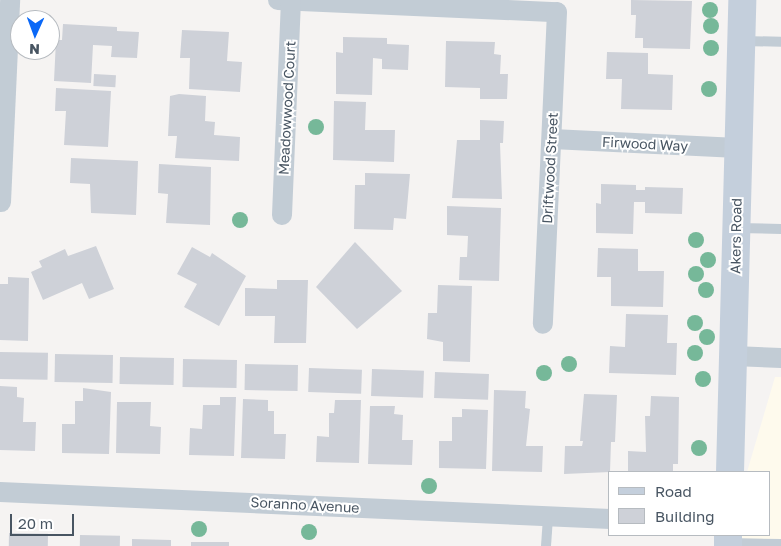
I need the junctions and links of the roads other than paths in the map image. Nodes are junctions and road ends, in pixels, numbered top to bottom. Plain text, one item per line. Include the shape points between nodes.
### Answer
1 (10, 0) edge
2 (278, 0) edge
3 (742, 0) edge
4 (291, 1) edge
5 (741, 41) junction
6 (781, 42) edge
7 (552, 140) junction
8 (738, 148) junction
9 (1, 202) edge
10 (282, 214) dead end
11 (736, 228) junction
12 (781, 229) edge
13 (544, 324) dead end
14 (732, 356) junction
15 (781, 358) edge
16 (730, 471) edge
17 (0, 492) edge
18 (548, 516) junction
19 (608, 519) edge
20 (728, 541) edge
21 (781, 544) edge
22 (546, 546) edge

1 - 9 street
2 - 4 street
3 - 5 street, Akers Road
4 - 7 street, Driftwood Street via 557,12
4 - 10 street, Meadowwood Court
5 - 6 lane
5 - 8 street, Akers Road
7 - 8 street, Firwood Way
7 - 13 street, Driftwood Street
8 - 11 street, Akers Road
11 - 12 lane
11 - 14 street, Akers Road
14 - 15 street
14 - 16 street, Akers Road
17 - 18 street, Soranno Avenue
18 - 19 street, Soranno Avenue
18 - 22 lane
20 - 21 lane

